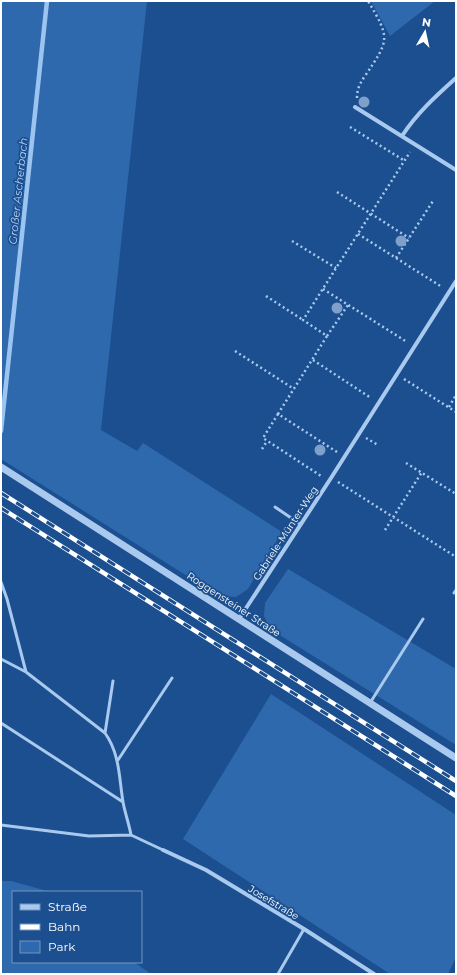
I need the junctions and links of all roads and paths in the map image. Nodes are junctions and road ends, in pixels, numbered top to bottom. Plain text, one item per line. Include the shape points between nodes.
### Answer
1 (368, 1) edge
2 (456, 78) edge
3 (355, 106) joint
4 (350, 127) dead end
5 (402, 136) junction
6 (415, 144) junction
7 (405, 161) junction
8 (456, 170) edge
9 (336, 192) dead end
10 (433, 201) dead end
11 (371, 214) junction
12 (358, 234) junction
13 (408, 238) junction
14 (292, 241) dead end
15 (396, 258) junction
16 (336, 268) junction
17 (456, 281) edge
18 (323, 289) junction
19 (449, 292) junction
20 (266, 296) dead end
21 (348, 305) junction
22 (303, 320) junction
23 (327, 336) junction
24 (414, 346) junction
25 (235, 351) dead end
26 (313, 360) junction
27 (396, 374) junction
28 (294, 389) junction
29 (456, 396) edge
30 (378, 402) junction
31 (449, 407) junction
32 (456, 412) edge
33 (278, 414) junction
34 (267, 441) junction
35 (262, 449) dead end
36 (345, 456) junction
37 (406, 462) dead end
38 (1, 467) edge
39 (422, 472) junction
40 (331, 478) junction
41 (456, 494) edge
42 (275, 507) dead end
43 (393, 517) junction
44 (300, 524) junction
45 (385, 530) dead end
46 (456, 557) edge
47 (1, 582) edge
48 (423, 618) dead end
49 (239, 619) junction
50 (1, 659) edge
51 (26, 672) junction
52 (172, 678) dead end
53 (113, 680) dead end
54 (370, 703) junction
55 (1, 723) edge
56 (105, 733) junction
57 (456, 758) edge
58 (118, 760) junction
59 (123, 802) junction
60 (1, 825) edge
61 (132, 835) junction
62 (163, 850) joint
63 (304, 929) junction
64 (278, 974) edge
65 (374, 974) edge

1 - 3 path via 384,32 385,42 382,51 360,83
2 - 5 street via 428,103
3 - 5 street
4 - 7 path
5 - 6 street
6 - 7 path
6 - 8 street
7 - 11 path
9 - 11 path
10 - 13 path
11 - 12 path
11 - 13 path
12 - 15 path
12 - 16 path
13 - 15 path
14 - 16 path
15 - 19 path
16 - 18 path
17 - 19 street, Gabriele-Münter-Weg
18 - 21 path
18 - 22 path
19 - 24 street, Gabriele-Münter-Weg
20 - 22 path
21 - 23 path
21 - 24 path
22 - 23 path
23 - 26 path
24 - 27 street, Gabriele-Münter-Weg
25 - 28 path
26 - 28 path
26 - 30 path
27 - 30 street, Gabriele-Münter-Weg
27 - 31 path
28 - 33 path
29 - 31 path
30 - 36 street, Gabriele-Münter-Weg
31 - 32 path
33 - 34 path via 263,438
33 - 36 path
34 - 35 path
34 - 40 path via 325,478
36 - 40 street, Gabriele-Münter-Weg
37 - 39 path
38 - 49 street, Roggensteiner Straße
39 - 41 path
39 - 43 path
40 - 43 path
40 - 44 street, Gabriele-Münter-Weg
42 - 44 lane
43 - 45 path
43 - 46 path
44 - 49 street, Gabriele-Münter-Weg
47 - 51 lane
48 - 54 lane
49 - 54 street, Roggensteiner Straße
50 - 51 lane
51 - 56 lane
52 - 58 lane
53 - 56 lane
54 - 57 street, Roggensteiner Straße
55 - 59 lane
56 - 58 lane
58 - 59 lane
59 - 61 lane
60 - 61 lane via 89,836
61 - 62 lane
62 - 63 street, Josefstraße via 206,870
63 - 64 lane
63 - 65 street, Josefstraße

